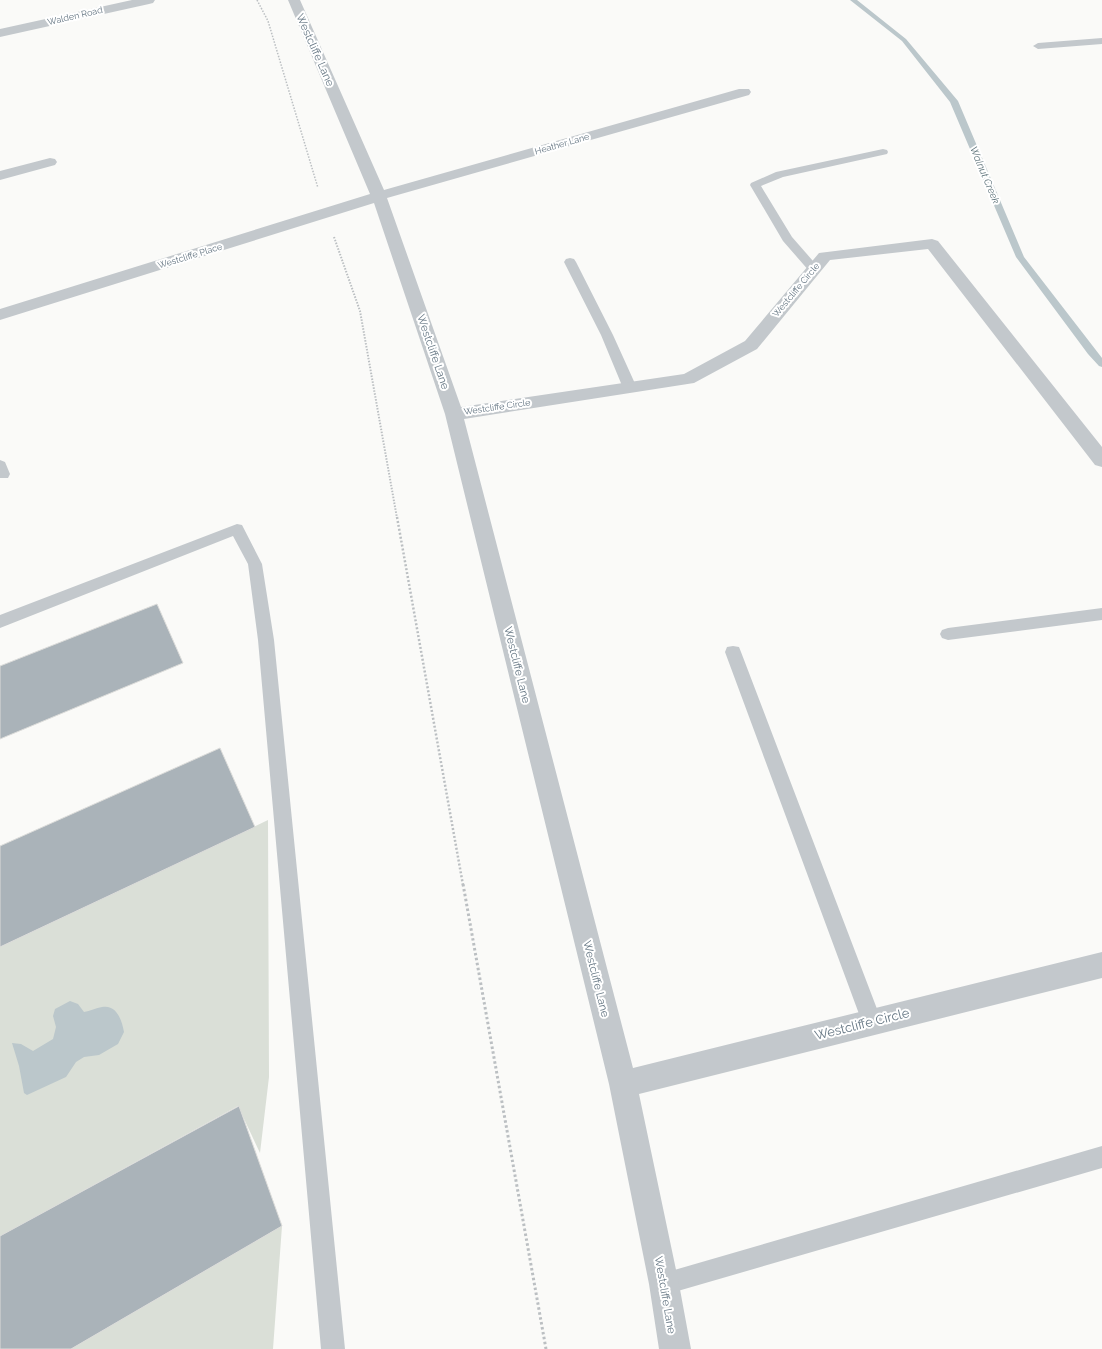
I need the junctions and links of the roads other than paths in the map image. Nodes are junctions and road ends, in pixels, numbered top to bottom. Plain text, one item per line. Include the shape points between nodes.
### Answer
1 (149, 0) edge
2 (294, 0) edge
3 (135, 1) edge
4 (0, 33) edge
5 (1102, 41) edge
6 (1038, 46) dead end
7 (744, 92) dead end
8 (883, 152) dead end
9 (50, 162) dead end
10 (0, 176) edge
11 (379, 196) junction
12 (570, 262) dead end
13 (814, 269) junction
14 (0, 315) edge
15 (630, 388) junction
16 (454, 414) junction
17 (1102, 460) edge
18 (1102, 614) edge
19 (0, 622) edge
20 (948, 634) dead end
21 (733, 652) dead end
22 (1102, 965) edge
23 (872, 1022) junction
24 (623, 1084) junction
25 (1102, 1157) edge
26 (664, 1284) junction
27 (334, 1349) edge
28 (675, 1349) edge

1 - 3 street, Walden Road
2 - 11 street, Westcliffe Lane
3 - 4 street, Walden Road
5 - 6 lane
7 - 11 street, Heather Lane
8 - 13 lane via 780,174 755,184 787,239
9 - 10 street
11 - 14 street, Westcliffe Place
11 - 16 street, Westcliffe Lane
12 - 15 lane
13 - 15 street, Westcliffe Circle via 751,345 688,379
13 - 17 street, Westcliffe Circle via 825,256 932,244
15 - 16 street, Westcliffe Circle
16 - 24 street, Westcliffe Lane
18 - 20 lane
19 - 27 lane via 237,529 255,564 267,647
21 - 23 lane
22 - 23 street, Westcliffe Circle
23 - 24 street, Westcliffe Circle
24 - 26 street, Westcliffe Lane
25 - 26 lane
26 - 28 street, Westcliffe Lane

